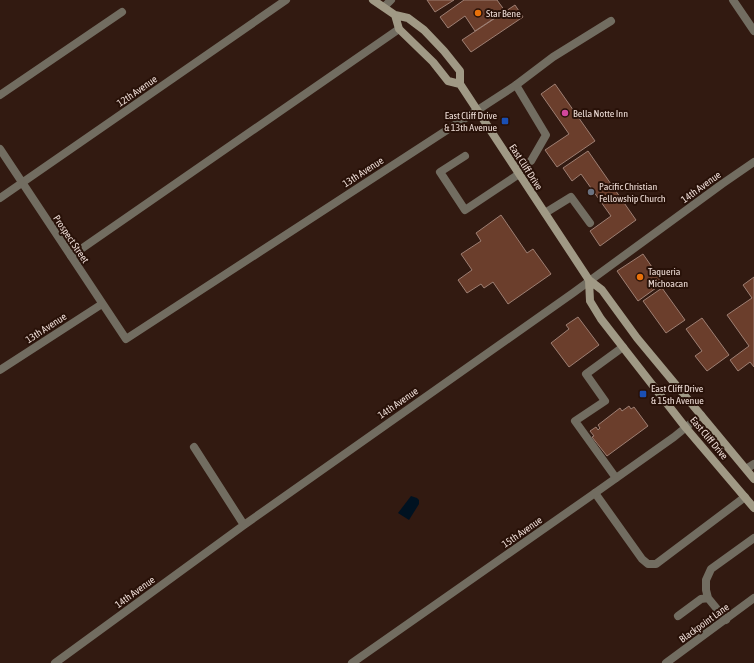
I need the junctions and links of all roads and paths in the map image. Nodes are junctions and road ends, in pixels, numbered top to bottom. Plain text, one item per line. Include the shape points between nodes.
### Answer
1 (286, 0) edge
2 (373, 0) edge
3 (391, 0) edge
4 (732, 0) edge
5 (384, 7) junction
6 (122, 12) dead end
7 (395, 15) junction
8 (611, 21) dead end
9 (399, 29) junction
10 (754, 31) edge
11 (460, 84) junction
12 (516, 84) junction
13 (0, 95) edge
14 (476, 109) junction
15 (0, 149) edge
16 (465, 156) dead end
17 (754, 162) edge
18 (518, 172) junction
19 (22, 184) junction
20 (0, 198) edge
21 (545, 213) junction
22 (590, 223) dead end
23 (71, 256) junction
24 (589, 280) junction
25 (102, 304) junction
26 (126, 340) joint
27 (622, 347) junction
28 (0, 370) edge
29 (701, 415) junction
30 (686, 428) junction
31 (194, 447) dead end
32 (754, 464) edge
33 (746, 469) junction
34 (616, 478) junction
35 (754, 479) edge
36 (596, 493) junction
37 (745, 498) junction
38 (754, 508) edge
39 (244, 525) junction
40 (754, 538) edge
41 (707, 594) junction
42 (754, 598) edge
43 (678, 616) dead end
44 (726, 620) junction
45 (55, 663) edge
46 (352, 663) edge
47 (666, 663) edge

1 - 19 street, 12th Avenue
2 - 5 main road, East Cliff Drive
3 - 5 street
4 - 10 street
5 - 7 main road, East Cliff Drive
6 - 13 street
7 - 9 main road, East Cliff Drive
7 - 11 main road, East Cliff Drive via 408,18 444,51 460,70
8 - 12 street, 13th Avenue via 553,57
9 - 11 main road, East Cliff Drive via 448,80
9 - 23 street
11 - 14 main road, East Cliff Drive
12 - 14 street, 13th Avenue
12 - 18 street via 546,135 531,161
14 - 18 main road, East Cliff Drive
14 - 26 street, 13th Avenue
15 - 19 street, Prospect Street
16 - 18 street via 440,172 465,210
17 - 24 street, 14th Avenue
18 - 21 main road, East Cliff Drive
19 - 20 street, 12th Avenue
19 - 23 street, Prospect Street
21 - 22 street via 571,197
21 - 24 main road, East Cliff Drive
23 - 25 street, Prospect Street
24 - 27 main road, East Cliff Drive via 590,301
24 - 29 main road, East Cliff Drive via 602,290 637,338
24 - 39 street, 14th Avenue
25 - 26 street, Prospect Street
25 - 28 street, 13th Avenue
27 - 30 main road, East Cliff Drive
27 - 34 street via 586,374 605,401 575,420
29 - 30 street, 15th Avenue
29 - 33 main road, East Cliff Drive
30 - 34 street, 15th Avenue
30 - 37 main road, East Cliff Drive
31 - 39 street
32 - 33 street
33 - 35 main road, East Cliff Drive
34 - 36 street, 15th Avenue
36 - 37 street via 648,564 656,564
36 - 46 street, 15th Avenue
37 - 38 main road, East Cliff Drive
39 - 45 street, 14th Avenue
40 - 41 street via 711,569 706,580
41 - 43 street
41 - 44 street
42 - 44 street, Blackpoint Lane
44 - 47 street, Blackpoint Lane

